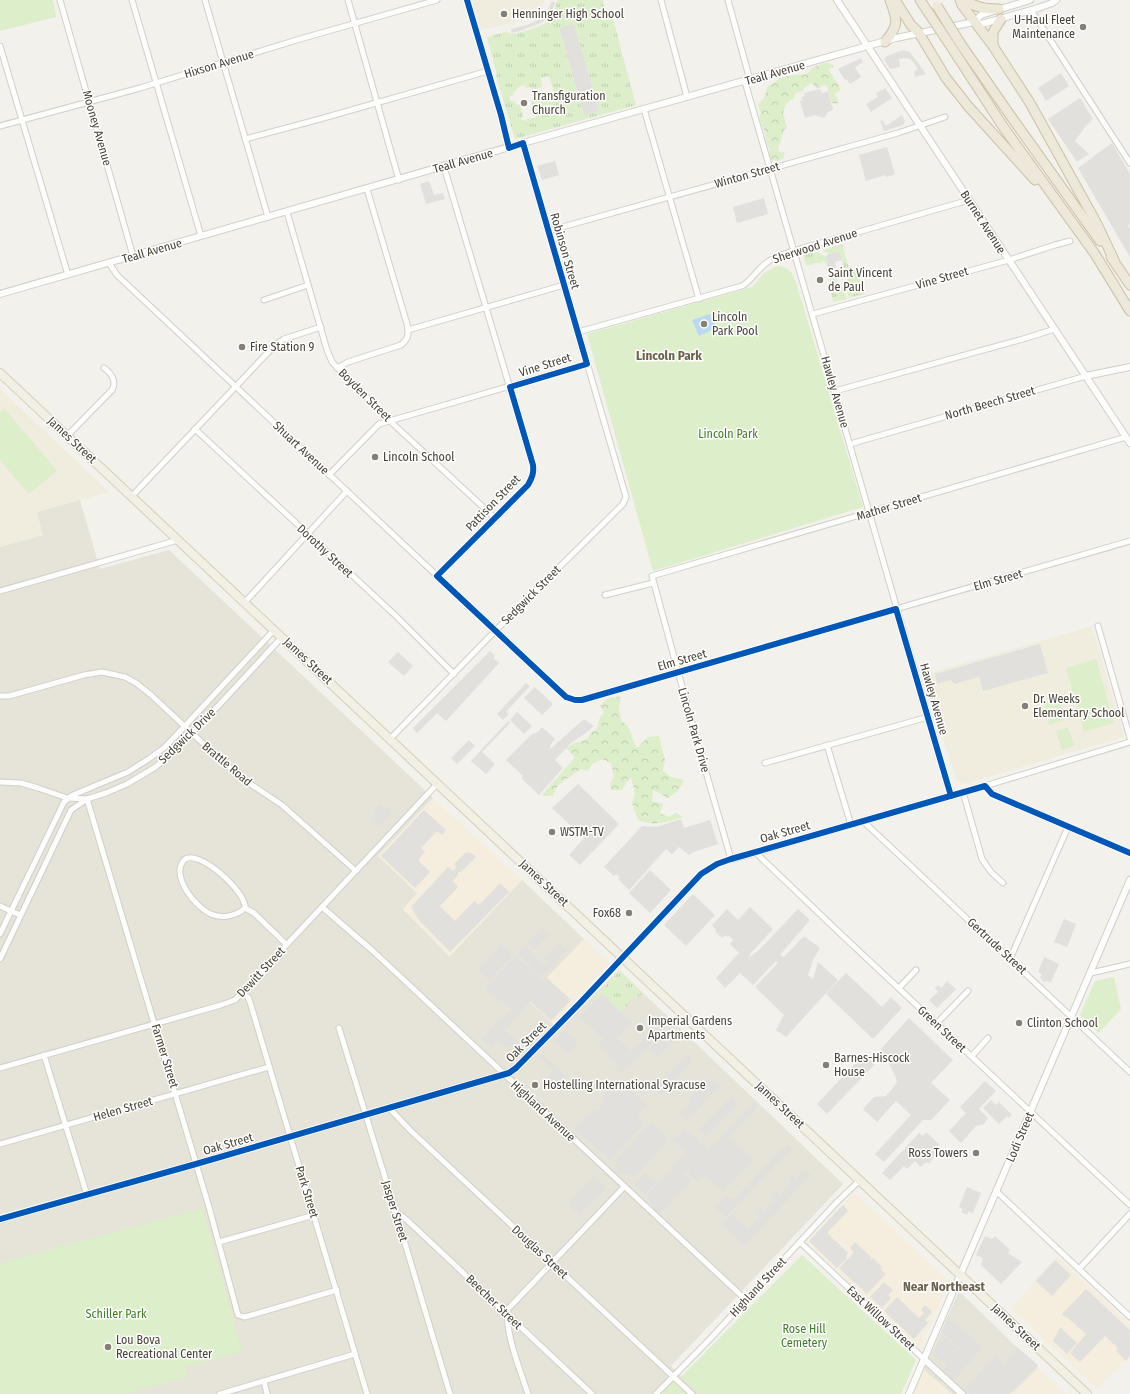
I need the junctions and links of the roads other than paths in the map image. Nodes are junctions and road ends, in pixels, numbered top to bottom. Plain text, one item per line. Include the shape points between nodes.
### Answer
1 (60, 0) edge
2 (132, 0) edge
3 (205, 0) edge
4 (348, 0) edge
5 (437, 0) edge
6 (467, 0) edge
7 (661, 0) edge
8 (728, 0) edge
9 (837, 0) edge
10 (890, 0) edge
11 (895, 0) edge
12 (920, 0) edge
13 (960, 0) edge
14 (965, 0) edge
15 (1030, 0) edge
16 (1056, 0) edge
17 (935, 3) edge
18 (999, 9) junction
19 (1031, 10) junction
20 (1001, 19) junction
21 (974, 22) junction
22 (356, 23) junction
23 (919, 33) junction
24 (886, 42) junction
25 (0, 46) edge
26 (993, 46) junction
27 (868, 47) junction
28 (223, 63) junction
29 (488, 71) junction
30 (748, 81) junction
31 (156, 83) junction
32 (687, 97) junction
33 (90, 101) junction
34 (378, 102) junction
35 (644, 110) junction
36 (945, 117) dead end
37 (23, 120) junction
38 (0, 126) edge
39 (920, 126) junction
40 (245, 139) junction
41 (523, 144) junction
42 (509, 148) junction
43 (1130, 163) edge
44 (444, 167) junction
45 (770, 168) junction
46 (399, 180) junction
47 (367, 189) junction
48 (669, 198) junction
49 (969, 200) junction
50 (1060, 207) junction
51 (287, 212) junction
52 (268, 218) junction
53 (548, 231) junction
54 (201, 236) junction
55 (1070, 241) dead end
56 (795, 251) junction
57 (133, 256) junction
58 (1009, 260) junction
59 (1114, 260) junction
60 (109, 263) junction
61 (68, 275) junction
62 (308, 285) junction
63 (564, 285) junction
64 (1130, 285) edge
65 (0, 293) edge
66 (699, 299) junction
67 (264, 300) dead end
68 (487, 307) junction
69 (1130, 311) edge
70 (813, 314) junction
71 (320, 327) junction
72 (1055, 329) junction
73 (408, 330) junction
74 (578, 332) junction
75 (586, 364) junction
76 (1130, 367) edge
77 (104, 368) dead end
78 (337, 368) junction
79 (0, 372) edge
80 (1086, 376) junction
81 (236, 387) junction
82 (510, 387) junction
83 (835, 391) junction
84 (390, 421) junction
85 (195, 429) junction
86 (67, 436) junction
87 (1126, 437) junction
88 (1130, 443) edge
89 (850, 444) junction
90 (329, 474) junction
91 (347, 491) junction
92 (132, 496) junction
93 (623, 504) joint
94 (870, 512) junction
95 (495, 518) junction
96 (307, 534) junction
97 (178, 540) junction
98 (1130, 541) edge
99 (437, 576) junction
100 (652, 576) joint
101 (653, 583) junction
102 (0, 591) edge
103 (605, 595) dead end
104 (244, 602) junction
105 (896, 609) junction
106 (1098, 626) dead end
107 (274, 630) junction
108 (495, 631) junction
109 (282, 638) junction
110 (240, 666) junction
111 (249, 673) junction
112 (678, 673) junction
113 (454, 674) junction
114 (0, 696) edge
115 (213, 696) junction
116 (220, 704) junction
117 (928, 717) junction
118 (184, 727) junction
119 (192, 734) junction
120 (1130, 738) edge
121 (390, 739) junction
122 (1130, 742) edge
123 (827, 745) junction
124 (765, 763) dead end
125 (140, 765) junction
126 (147, 772) junction
127 (0, 782) edge
128 (438, 784) junction
129 (985, 786) junction
130 (963, 792) junction
131 (951, 796) junction
132 (67, 798) junction
133 (87, 799) junction
134 (863, 821) junction
135 (851, 825) junction
136 (1068, 827) junction
137 (755, 852) junction
138 (1130, 854) edge
139 (731, 859) junction
140 (356, 871) junction
141 (1130, 880) edge
142 (1003, 883) dead end
143 (0, 906) edge
144 (322, 907) junction
145 (245, 908) junction
146 (11, 911) junction
147 (20, 915) junction
148 (0, 934) edge
149 (286, 944) junction
150 (623, 957) junction
151 (0, 959) edge
152 (1010, 959) junction
153 (1130, 964) edge
154 (916, 970) dead end
155 (1090, 973) junction
156 (899, 988) junction
157 (968, 992) dead end
158 (242, 993) junction
159 (1072, 1016) junction
160 (937, 1023) junction
161 (155, 1024) junction
162 (338, 1028) dead end
163 (988, 1038) dead end
164 (44, 1055) junction
165 (972, 1056) junction
166 (270, 1067) junction
167 (0, 1068) edge
168 (1130, 1072) edge
169 (504, 1075) junction
170 (176, 1094) junction
171 (390, 1109) junction
172 (1030, 1112) junction
173 (366, 1116) junction
174 (65, 1126) junction
175 (290, 1137) junction
176 (0, 1144) edge
177 (196, 1164) junction
178 (860, 1180) junction
179 (624, 1187) junction
180 (996, 1191) junction
181 (86, 1195) junction
182 (1130, 1205) edge
183 (395, 1210) junction
184 (1130, 1214) edge
185 (314, 1215) junction
186 (0, 1220) edge
187 (219, 1242) junction
188 (800, 1242) junction
189 (552, 1263) junction
190 (1078, 1269) junction
191 (960, 1275) junction
192 (337, 1290) junction
193 (746, 1300) junction
194 (507, 1314) junction
195 (1130, 1317) edge
196 (355, 1354) junction
197 (924, 1359) junction
198 (673, 1377) junction
199 (264, 1381) junction
200 (220, 1394) edge
201 (267, 1394) edge
202 (367, 1394) edge
203 (450, 1394) edge
204 (528, 1394) edge
205 (592, 1394) edge
206 (656, 1394) edge
207 (692, 1394) edge
208 (909, 1394) edge
209 (962, 1394) edge
210 (1088, 1394) edge

1 - 33 street, Mooney Avenue
2 - 31 street
3 - 28 street
4 - 22 street
5 - 22 street, Hixson Avenue
6 - 29 street
7 - 32 street
8 - 30 street, Hawley Avenue
9 - 27 street, Burnet Avenue
10 - 24 highway via 896,24
11 - 23 highway
12 - 50 highway, bridge via 1004,128
13 - 21 highway
14 - 18 highway via 980,8
15 - 18 street, Teall Avenue
16 - 19 street, Teall Avenue
17 - 59 highway, bridge via 1010,115
18 - 21 street, Teall Avenue via 981,15
19 - 20 street, Teall Avenue
19 - 43 street
20 - 21 street, Teall Avenue via 982,24
20 - 26 highway via 994,32
21 - 23 street, Teall Avenue
21 - 26 highway
22 - 28 street, Hixson Avenue
22 - 34 street
23 - 24 street, Teall Avenue
23 - 50 highway via 946,78 968,106
24 - 27 street, Teall Avenue
25 - 37 street
26 - 59 highway via 1033,110 1097,224
27 - 30 street, Teall Avenue
27 - 39 street, Burnet Avenue
28 - 31 street, Hixson Avenue
28 - 40 street
29 - 34 street
29 - 42 street
30 - 32 street, Teall Avenue
30 - 45 street, Hawley Avenue
31 - 33 street, Hixson Avenue
31 - 54 street
32 - 35 street, Teall Avenue
33 - 37 street, Hixson Avenue
33 - 57 street, Mooney Avenue
34 - 40 street
34 - 46 street
35 - 41 street, Teall Avenue
35 - 48 street
36 - 39 street, Winton Street
37 - 38 street, Hixson Avenue
37 - 61 street
39 - 45 street, Winton Street
39 - 49 street, Burnet Avenue
40 - 52 street
41 - 42 street, Teall Avenue
41 - 53 street, Robinson Street
42 - 44 street, Teall Avenue
44 - 46 street, Teall Avenue
44 - 68 street, Pattison Street
45 - 48 street, Winton Street
45 - 56 street, Hawley Avenue
46 - 47 street, Teall Avenue
47 - 51 street, Teall Avenue
47 - 73 street
48 - 53 street, Winton Street
48 - 66 street
49 - 56 street, Sherwood Avenue
49 - 58 street, Burnet Avenue
50 - 69 highway via 1095,254
51 - 52 street, Teall Avenue
51 - 62 street, Boyden Street
52 - 54 street, Teall Avenue
53 - 63 street, Robinson Street
54 - 57 street, Teall Avenue
55 - 58 street, Vine Street
56 - 66 street, Sherwood Avenue via 767,262 746,284
56 - 70 street, Hawley Avenue
57 - 60 street, Teall Avenue
58 - 70 street, Vine Street
58 - 72 street, Burnet Avenue
59 - 64 highway
60 - 61 street, Teall Avenue
60 - 81 street, Shuart Avenue via 117,275
61 - 65 street, Teall Avenue
62 - 67 street
62 - 71 street, Boyden Street
63 - 68 street
63 - 74 street, Robinson Street
66 - 74 street, Sherwood Avenue
68 - 73 street
68 - 82 street, Pattison Street
70 - 83 street, Hawley Avenue
71 - 78 street, Boyden Street via 332,362
71 - 81 street via 284,339 275,345
72 - 80 street, Burnet Avenue
72 - 83 street
73 - 78 street via 406,341 400,345
74 - 75 street, Robinson Street
75 - 82 street, Vine Street
75 - 93 street, Robinson Street via 626,497
76 - 80 street, North Beech Street
77 - 86 street via 115,382 112,390
78 - 84 street, Boyden Street
79 - 86 main road, James Street
80 - 87 street, Burnet Avenue
80 - 89 street, North Beech Street
81 - 85 street
81 - 90 street, Shuart Avenue
82 - 84 street, Vine Street
82 - 95 street, Pattison Street via 534,471 528,485
83 - 89 street, Hawley Avenue
84 - 90 street, Vine Street via 375,427
84 - 95 street, Boyden Street
85 - 92 street
85 - 96 street, Dorothy Street
86 - 92 main road, James Street
87 - 88 street, Burnet Avenue
87 - 94 street, Mather Street
89 - 94 street, Hawley Avenue
90 - 91 street, Shuart Avenue
91 - 96 street
91 - 99 street, Shuart Avenue
92 - 97 main road, James Street
93 - 108 street, Sedgwick Street
94 - 100 street, Mather Street
94 - 105 street, Hawley Avenue
95 - 99 street, Pattison Street
96 - 104 street
96 - 113 street, Dorothy Street
97 - 102 street
97 - 104 main road, James Street
98 - 105 street, Elm Street
99 - 108 street, Shuart Avenue
100 - 101 street, Lincoln Park Drive
101 - 103 street
101 - 112 street, Lincoln Park Drive
104 - 107 main road, James Street
105 - 112 street, Elm Street
105 - 117 street, Hawley Avenue
106 - 120 street
107 - 109 main road, James Street
107 - 110 street, Sedgwick Drive
108 - 112 street, Elm Street via 570,699 582,700
108 - 113 street, Sedgwick Street
109 - 111 street, Sedgwick Drive
109 - 121 main road, James Street
110 - 111 street
110 - 115 street, Sedgwick Drive
111 - 116 street, Sedgwick Drive
112 - 139 street, Lincoln Park Drive
113 - 121 street, Sedgwick Street
114 - 118 street, Brattle Road via 10,696 84,674 113,673 136,683
115 - 116 street
115 - 118 street, Sedgwick Drive
116 - 119 street, Sedgwick Drive
117 - 123 street
117 - 131 street, Hawley Avenue
118 - 119 street, Brattle Road
118 - 125 street, Sedgwick Drive
119 - 126 street, Sedgwick Drive
119 - 140 street, Brattle Road via 223,762 288,810
121 - 128 main road, James Street
122 - 129 street, Oak Street
123 - 124 street
123 - 135 street
125 - 126 street
125 - 132 street, Sedgwick Drive
126 - 133 street, Sedgwick Drive via 106,793
127 - 132 street via 21,783
128 - 140 street, Dewitt Street
128 - 150 main road, James Street
129 - 130 street, Oak Street
129 - 136 street via 992,794
130 - 131 street, Oak Street
130 - 142 street via 980,855 991,872
131 - 134 street, Oak Street
132 - 133 street
132 - 146 street
133 - 147 street, Sedgwick Drive via 71,810
133 - 161 street, Farmer Street
134 - 135 street, Oak Street
134 - 152 street, Gertrude Street
135 - 137 street, Oak Street
136 - 138 street
136 - 152 street
137 - 139 street, Oak Street
137 - 156 street, Green Street
139 - 150 street, Oak Street via 701,874
140 - 144 street, Dewitt Street
141 - 155 street, Lodi Street
143 - 146 street
144 - 149 street, Dewitt Street
144 - 169 street, Highland Avenue via 374,952
145 - 145 street via 246,904 242,897 216,870 194,857 183,861 180,876 182,882 188,894 209,914 224,916 242,912
145 - 149 street via 254,913
146 - 147 street
146 - 148 street
147 - 151 street, Sedgwick Drive
149 - 158 street, Dewitt Street
150 - 169 street, Oak Street via 516,1068
150 - 178 main road, James Street
152 - 159 street, Gertrude Street
153 - 155 street
154 - 156 street
155 - 159 street, Lodi Street
156 - 160 street, Green Street
157 - 160 street
158 - 161 street, Dewitt Street via 235,1000 221,1005
158 - 166 street, Park Street via 250,1002
159 - 168 street, Gertrude Street
159 - 172 street, Lodi Street
160 - 165 street, Green Street
161 - 164 street, Dewitt Street
161 - 170 street, Farmer Street
162 - 173 street, Jasper Street
163 - 165 street
164 - 167 street, Dewitt Street
164 - 174 street
165 - 172 street, Green Street
166 - 170 street, Helen Street
166 - 175 street, Park Street
169 - 171 street, Oak Street
169 - 179 street, Highland Avenue
170 - 174 street, Helen Street
170 - 177 street, Farmer Street
171 - 173 street, Oak Street
171 - 189 street, Douglas Street
172 - 180 street, Lodi Street
172 - 182 street, Green Street
173 - 175 street, Oak Street
173 - 183 street, Jasper Street
174 - 176 street, Helen Street
174 - 181 street
175 - 177 street, Oak Street
175 - 185 street, Park Street
177 - 181 street, Oak Street
177 - 187 street, Farmer Street
178 - 188 street, Highland Street
178 - 191 main road, James Street
179 - 189 street
179 - 193 street, Highland Avenue
180 - 190 street
180 - 191 street, Lodi Street
181 - 186 street, Oak Street
183 - 194 street, Beecher Street
183 - 203 street, Jasper Street
184 - 190 street
185 - 187 street
185 - 192 street, Park Street
187 - 192 street, Farmer Street via 238,1315 252,1316
188 - 193 street, Highland Street
188 - 197 street, East Willow Street
189 - 194 street via 508,1309
189 - 198 street, Douglas Street
190 - 195 street
191 - 197 street, Lodi Street
191 - 210 main road, James Street
192 - 196 street, Park Street
193 - 198 street, Highland Street
194 - 204 street via 512,1344
194 - 205 street, Beecher Street
196 - 199 street
196 - 202 street, Park Street
197 - 208 street, Lodi Street
197 - 209 street, East Willow Street
198 - 206 street, Highland Street
198 - 207 street, Douglas Street
199 - 200 street
199 - 201 street

